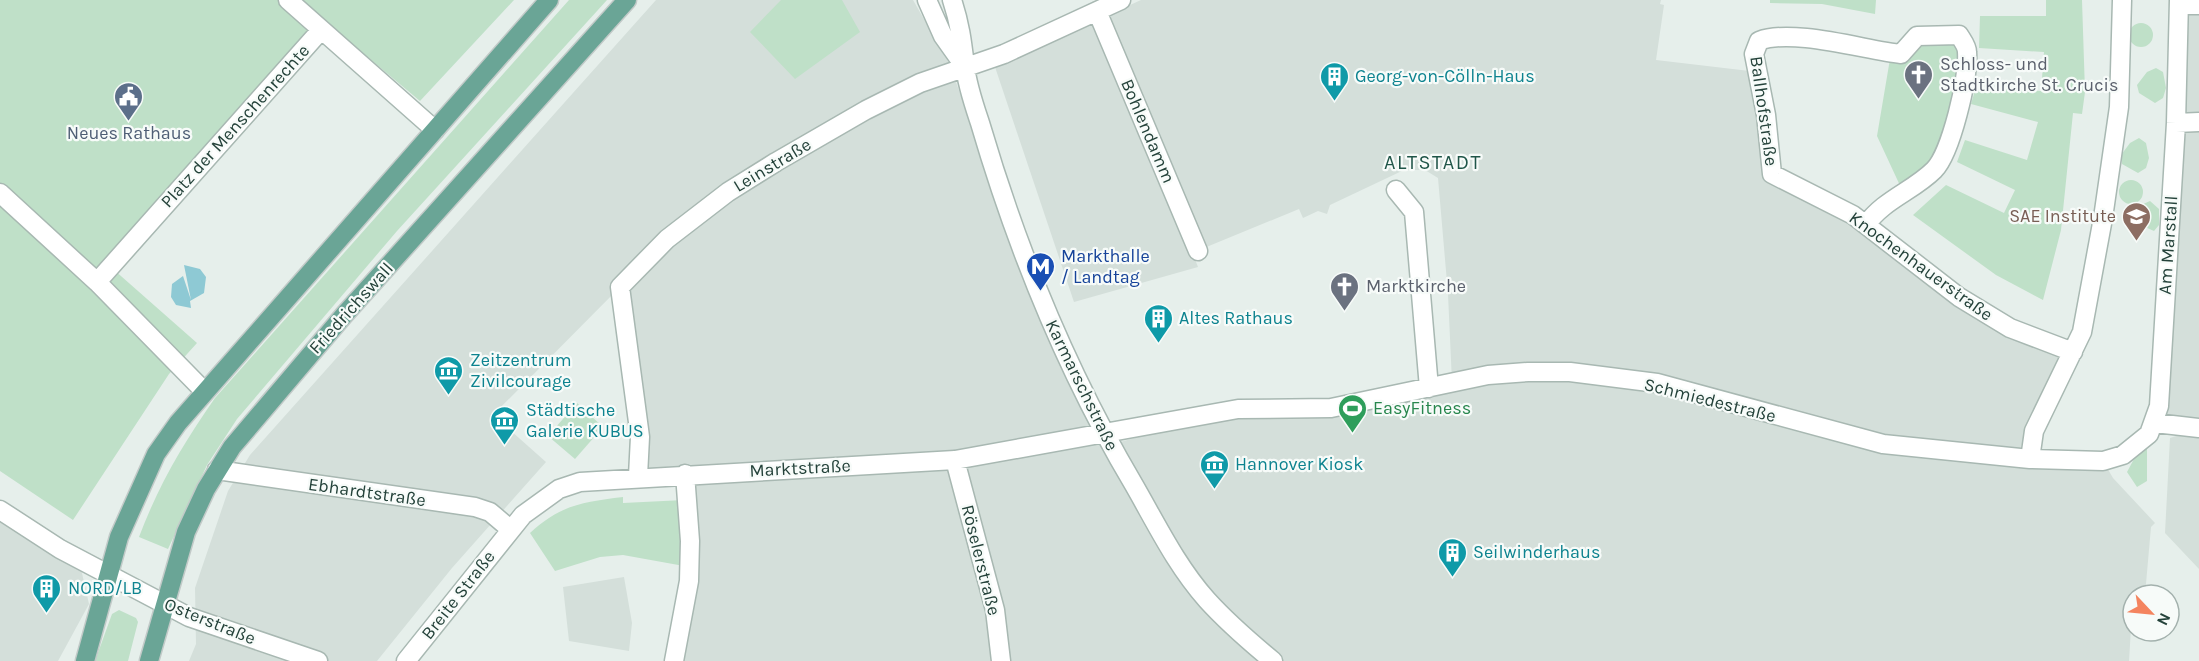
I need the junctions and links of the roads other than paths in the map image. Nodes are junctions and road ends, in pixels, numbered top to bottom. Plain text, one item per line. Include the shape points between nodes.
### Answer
1 (549, 0) edge
2 (627, 0) edge
3 (927, 0) edge
4 (952, 0) edge
5 (1121, 0) edge
6 (2122, 0) edge
7 (2179, 3) edge
8 (2199, 5) edge
9 (294, 6) edge
10 (1097, 10) junction
11 (321, 30) junction
12 (965, 67) junction
13 (2199, 122) edge
14 (2176, 123) junction
15 (435, 130) junction
16 (1772, 174) joint
17 (1396, 190) dead end
18 (0, 193) edge
19 (1866, 225) junction
20 (1198, 252) dead end
21 (97, 282) junction
22 (2073, 352) junction
23 (1429, 388) junction
24 (204, 391) junction
25 (2155, 423) junction
26 (2199, 428) edge
27 (1104, 435) junction
28 (2030, 459) junction
29 (955, 460) junction
30 (2103, 461) joint
31 (217, 470) junction
32 (685, 474) junction
33 (638, 476) junction
34 (0, 510) edge
35 (510, 529) junction
36 (108, 575) junction
37 (166, 605) junction
38 (85, 661) edge
39 (149, 661) edge
40 (318, 661) edge
41 (406, 661) edge
42 (674, 661) edge
43 (1000, 661) edge
44 (1274, 661) edge

1 - 15 main road
2 - 31 main road, Friedrichswall via 344,315 249,425
3 - 12 street, Karmarschstraße via 943,36
4 - 12 street, Karmarschstraße via 962,29
5 - 10 street, Leinstraße
6 - 22 street via 2118,118 2084,320
7 - 8 street
7 - 14 street, Am Marstall
9 - 11 street
10 - 12 street, Leinstraße via 1004,54
10 - 20 street, Bohlendamm
11 - 15 street, Platz der Menschenrechte
11 - 21 street, Platz der Menschenrechte
12 - 27 street, Karmarschstraße via 980,126 1037,289
12 - 33 street, Leinstraße via 920,83 866,111 728,192 667,239 620,287 640,437
13 - 14 street
14 - 25 street, Am Marstall
15 - 24 main road
16 - 19 street, Knochenhauerstraße
16 - 19 street, Ballhofstraße via 1755,47 1766,39 1797,38 1902,54 1917,36 1959,35 1967,50 1965,84 1943,158 1933,171 1874,213
17 - 23 street via 1414,212
18 - 21 street
19 - 22 street, Knochenhauerstraße via 1959,297 2010,328
21 - 24 street
22 - 28 street via 2034,430
23 - 27 street, Schmiedestraße via 1331,408 1238,409
23 - 28 street, Schmiedestraße via 1488,375 1570,372 1657,383 1883,444
24 - 36 main road via 152,463 123,526
25 - 26 street
25 - 30 street, Am Marstall via 2140,444 2124,455
27 - 29 street, Marktstraße
27 - 44 street, Karmarschstraße via 1172,553 1206,598
28 - 30 street, Schmiedestraße
29 - 32 street, Marktstraße
29 - 43 street, Röselerstraße via 995,610
31 - 35 street, Ebhardtstraße via 475,507 490,512
31 - 37 main road, Friedrichswall via 186,532
32 - 33 street, Marktstraße
32 - 42 street via 689,581
33 - 35 street, Marktstraße via 580,482 559,489 538,502
34 - 36 street, Osterstraße via 25,529
35 - 41 street, Breite Straße
36 - 37 street, Osterstraße
36 - 38 main road
37 - 39 main road, Friedrichswall
37 - 40 street, Osterstraße

